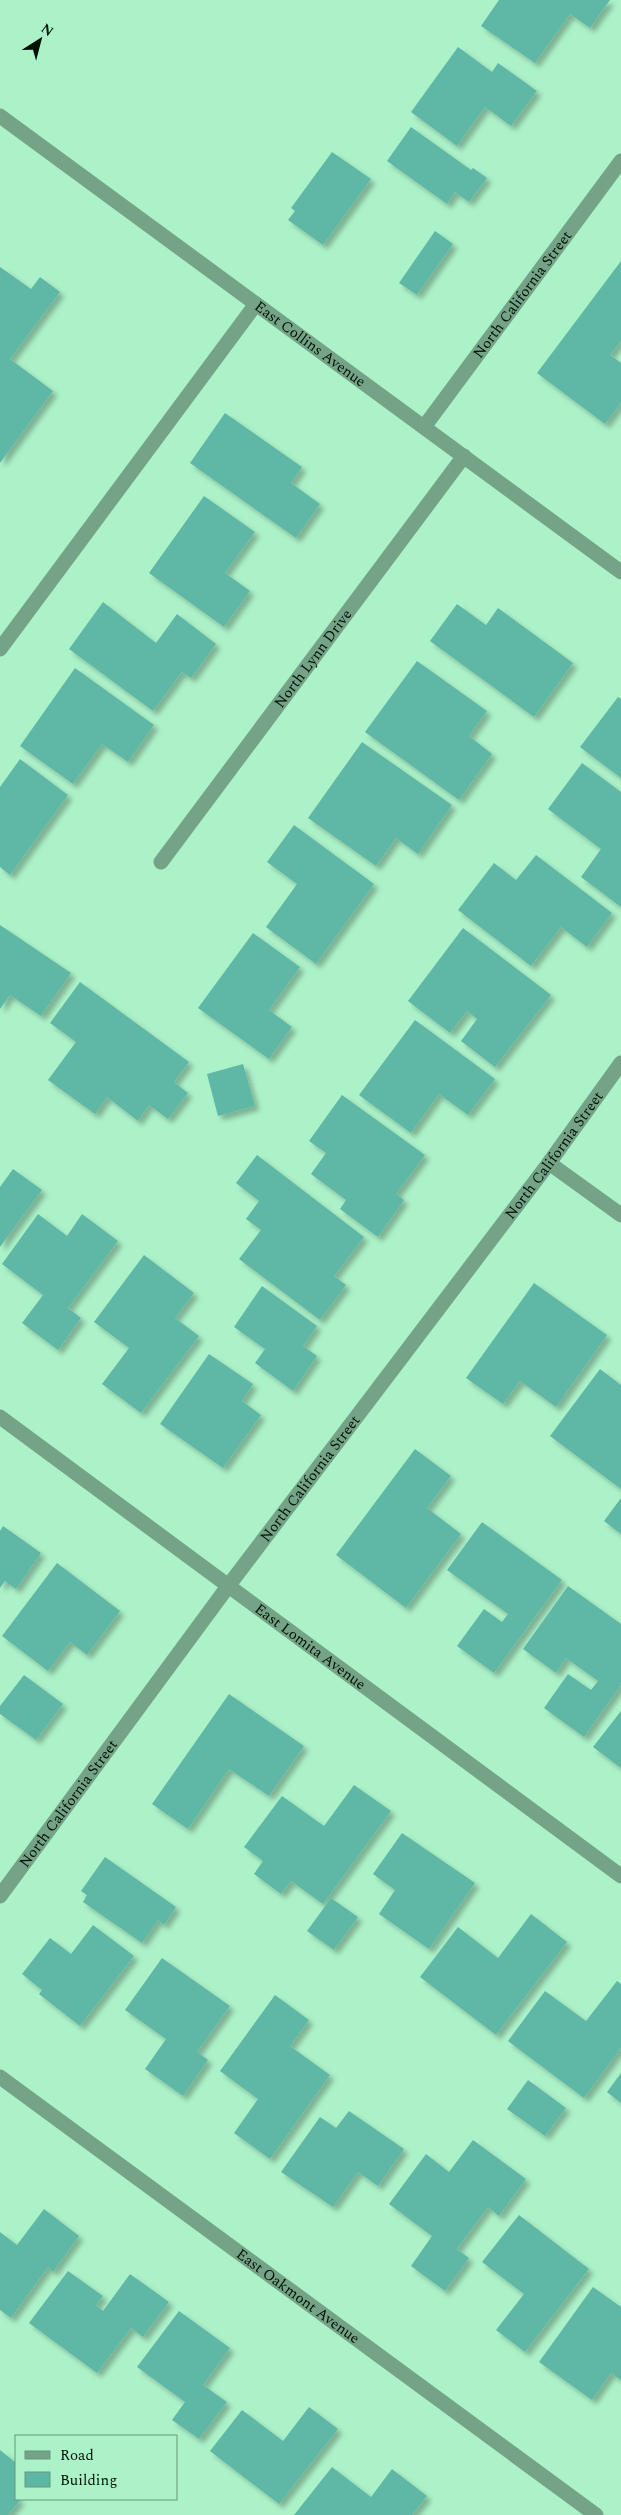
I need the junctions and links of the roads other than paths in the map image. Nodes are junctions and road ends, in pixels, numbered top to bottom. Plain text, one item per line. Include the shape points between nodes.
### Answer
1 (0, 116) edge
2 (621, 162) edge
3 (256, 304) junction
4 (424, 427) junction
5 (464, 456) junction
6 (621, 572) edge
7 (0, 649) edge
8 (161, 862) dead end
9 (621, 1064) edge
10 (549, 1163) junction
11 (621, 1215) edge
12 (0, 1417) edge
13 (229, 1585) junction
14 (621, 1876) edge
15 (0, 1896) edge
16 (0, 2077) edge
17 (596, 2515) edge

1 - 3 street, East Collins Avenue
2 - 4 street, North California Street
3 - 4 street, East Collins Avenue
3 - 7 street
4 - 5 street, East Collins Avenue
5 - 6 street, East Collins Avenue
5 - 8 street, North Lynn Drive
9 - 10 street, North California Street
10 - 11 street
10 - 13 street, North California Street
12 - 13 street, East Lomita Avenue
13 - 14 street, East Lomita Avenue
13 - 15 street, North California Street
16 - 17 street, East Oakmont Avenue

